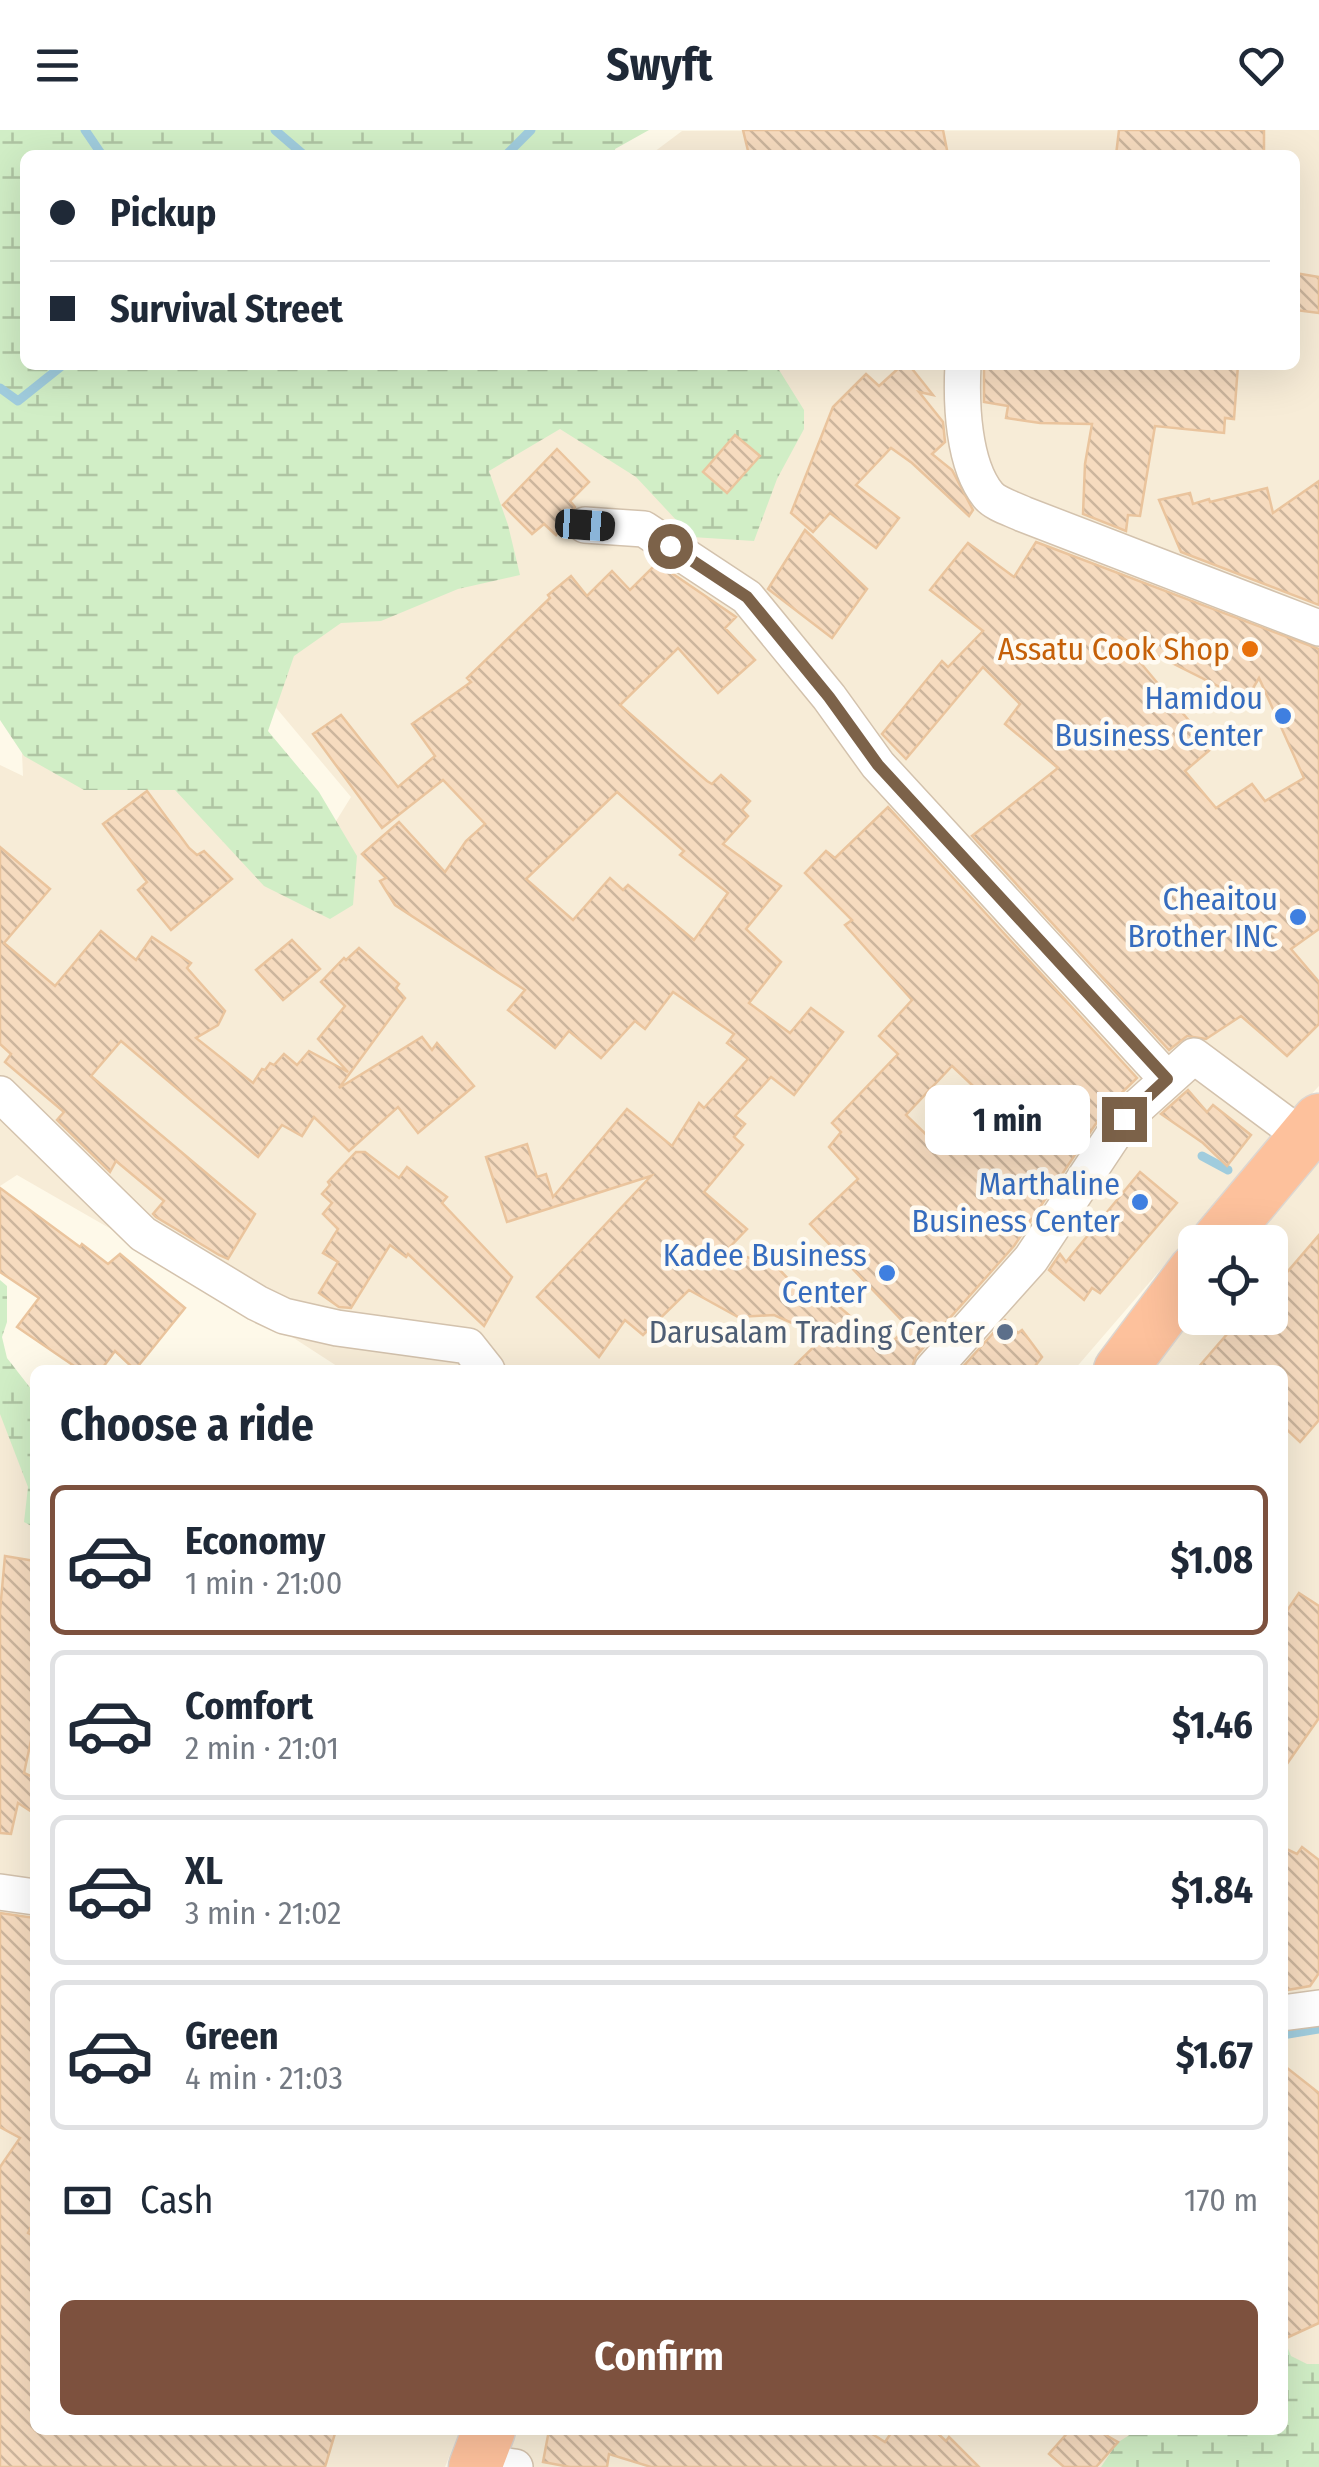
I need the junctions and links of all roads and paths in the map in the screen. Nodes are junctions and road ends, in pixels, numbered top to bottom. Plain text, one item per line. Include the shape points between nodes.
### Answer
1 (963, 370) edge
2 (585, 525) dead end
3 (1319, 628) edge
4 (1167, 1079) junction
5 (0, 1094) edge
6 (1311, 1128) edge
7 (1231, 1225) edge
8 (1178, 1293) edge
9 (483, 1365) edge
10 (936, 1365) edge
11 (1124, 1365) edge
12 (0, 1892) edge
13 (30, 1896) edge
14 (1319, 2008) edge
15 (1288, 2012) edge

1 - 3 street via 960,407 971,458 989,497
2 - 4 street via 644,529 747,597 878,765
4 - 6 street via 1194,1056
4 - 10 street via 1124,1119 1031,1260
5 - 9 street via 143,1234 210,1277 284,1316 468,1346
6 - 7 highway
8 - 11 highway
12 - 13 street
14 - 15 street

